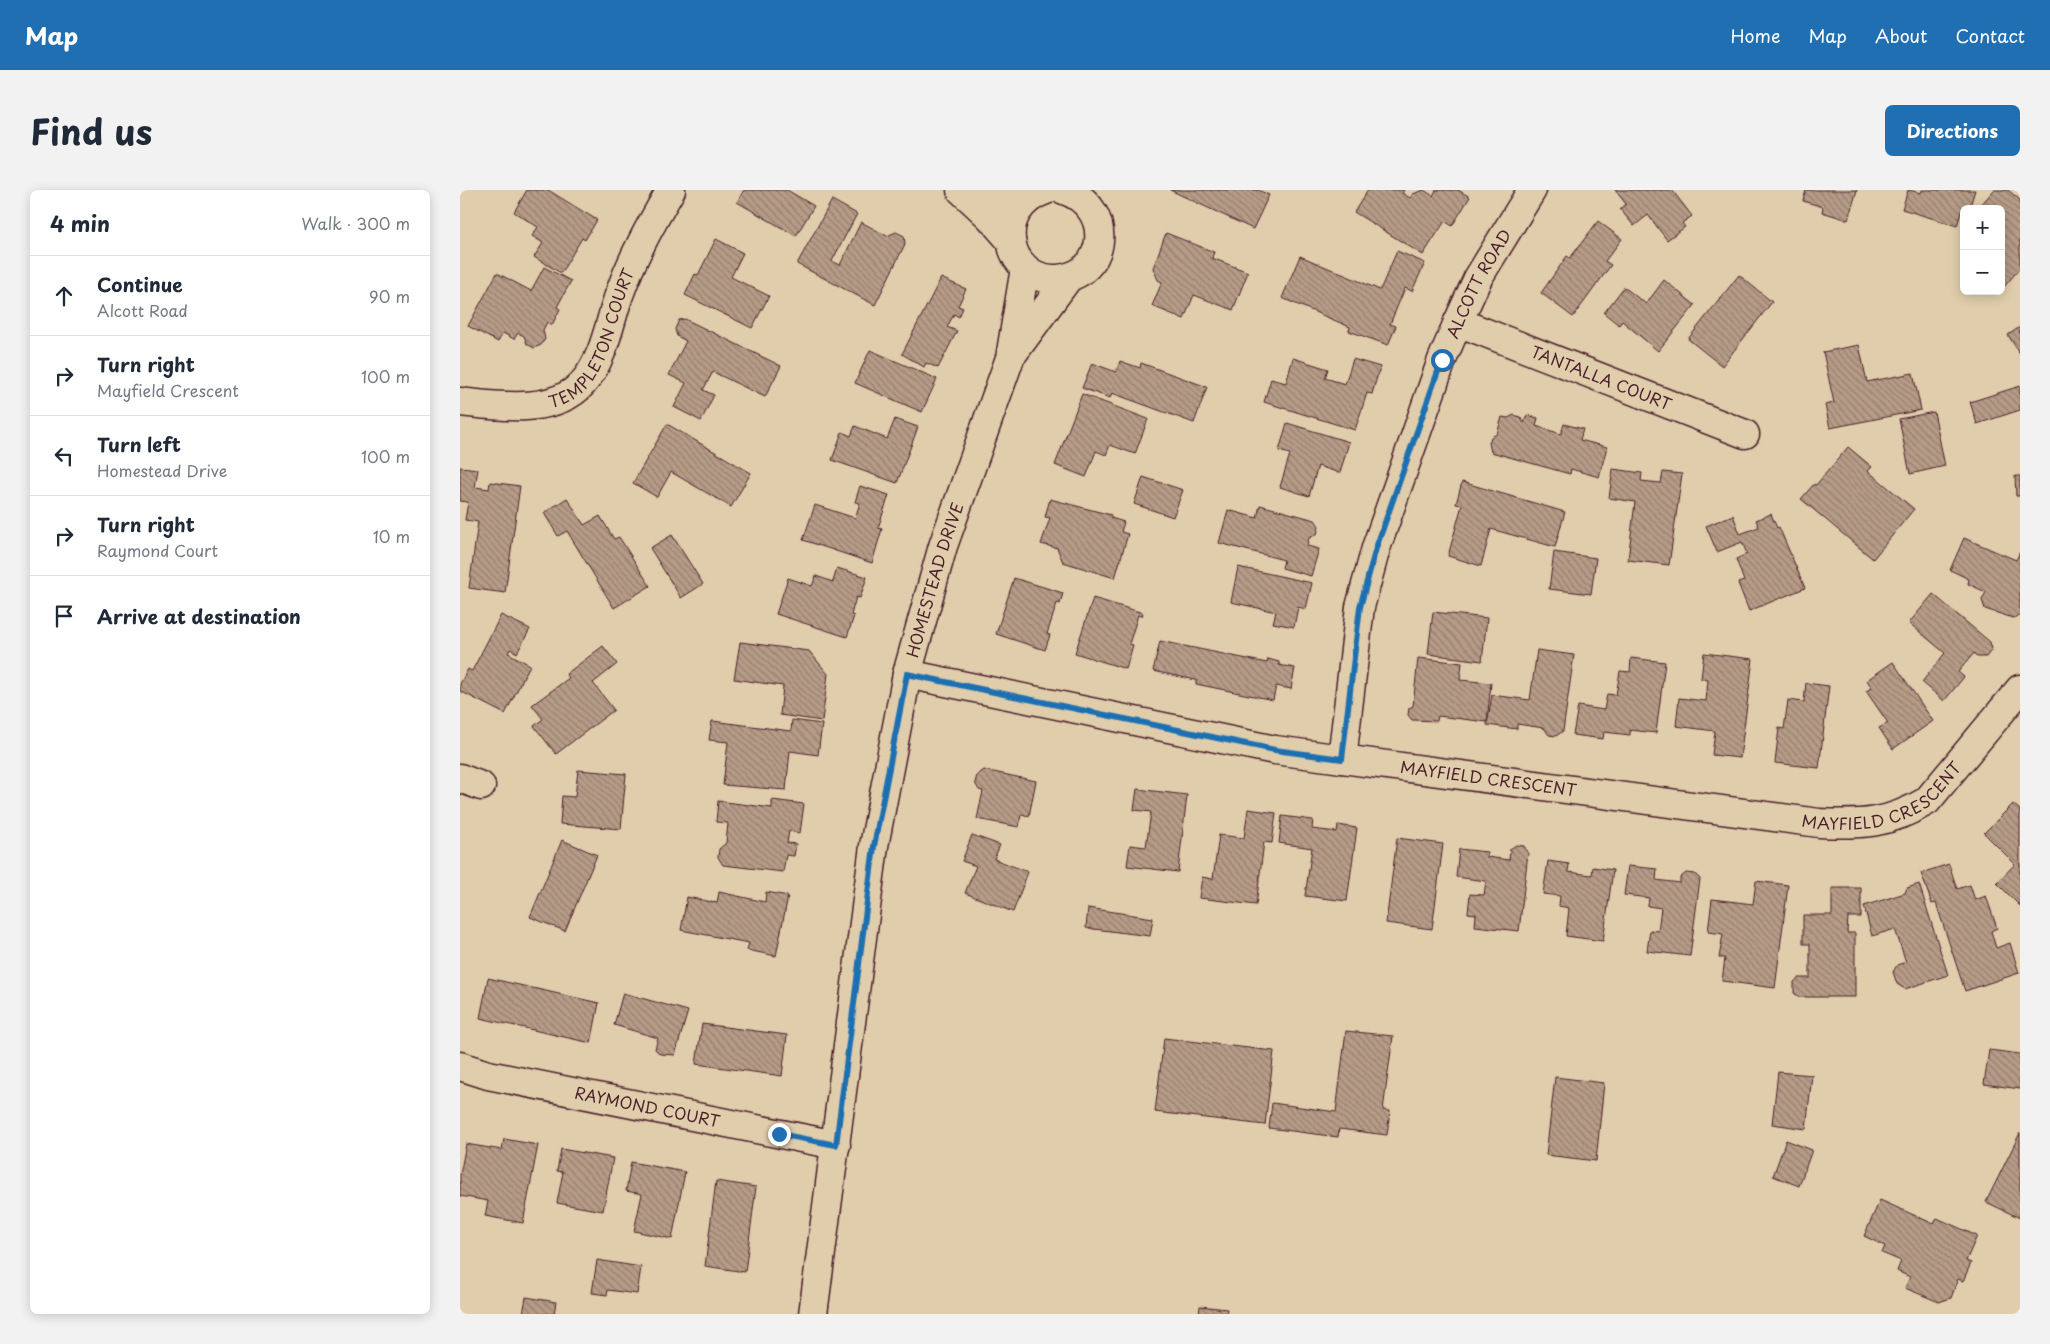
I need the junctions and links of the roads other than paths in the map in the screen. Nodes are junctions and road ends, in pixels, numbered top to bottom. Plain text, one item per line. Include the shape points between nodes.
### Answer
1 (671, 190) edge
2 (961, 190) edge
3 (974, 190) edge
4 (1064, 190) edge
5 (1532, 190) edge
6 (1040, 192) edge
7 (1096, 201) edge
8 (1011, 241) junction
9 (1025, 268) junction
10 (1069, 277) junction
11 (1458, 322) junction
12 (1010, 358) junction
13 (460, 402) edge
14 (1745, 434) dead end
15 (907, 674) junction
16 (2020, 690) edge
17 (1342, 759) junction
18 (460, 1066) edge
19 (836, 1145) junction
20 (813, 1314) edge

1 - 13 street, TEMPLETON COURT via 637,252 609,332 583,383 568,395 548,402 520,406
2 - 8 street
3 - 6 street via 1004,196
4 - 7 street via 1086,201
5 - 11 street, ALCOTT ROAD via 1478,278
6 - 8 street via 1023,202 1015,214
7 - 10 street via 1100,237 1097,250 1091,262
8 - 9 street
9 - 10 street via 1046,278
9 - 12 street, HOMESTEAD DRIVE
10 - 12 street, HOMESTEAD DRIVE
11 - 14 street, TANTALLA COURT
11 - 17 street, ALCOTT ROAD via 1376,548 1360,607
12 - 15 street, HOMESTEAD DRIVE via 943,546
15 - 17 street, MAYFIELD CRESCENT via 1275,750
15 - 19 street, HOMESTEAD DRIVE via 874,846
16 - 17 street, MAYFIELD CRESCENT via 1927,801 1908,813 1884,821 1853,825
18 - 19 street, RAYMOND COURT via 488,1075
19 - 20 street, HOMESTEAD DRIVE

